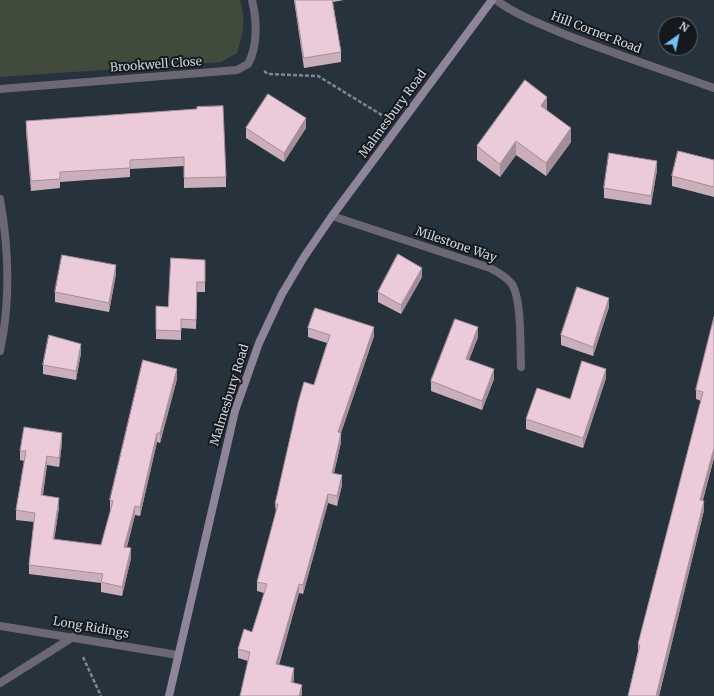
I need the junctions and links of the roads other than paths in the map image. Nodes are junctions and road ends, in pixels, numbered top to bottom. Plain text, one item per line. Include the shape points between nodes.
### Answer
1 (252, 0) edge
2 (492, 0) edge
3 (496, 0) edge
4 (714, 88) edge
5 (0, 89) edge
6 (0, 199) edge
7 (332, 216) junction
8 (0, 351) edge
9 (521, 367) dead end
10 (0, 626) edge
11 (73, 637) junction
12 (178, 655) junction
13 (0, 683) edge
14 (169, 696) edge

1 - 5 street, Brookwell Close via 255,36 250,60 242,68 230,72
2 - 7 main road, Malmesbury Road
3 - 4 street, Hill Corner Road via 539,24 607,51
6 - 8 street via 8,275 6,315
7 - 9 street, Milestone Way via 490,268 506,278 512,284 518,299
7 - 12 main road, Malmesbury Road via 290,280 249,369 235,411
10 - 11 street, Long Ridings
11 - 12 street, Long Ridings
11 - 13 street
12 - 14 main road, Malmesbury Road

